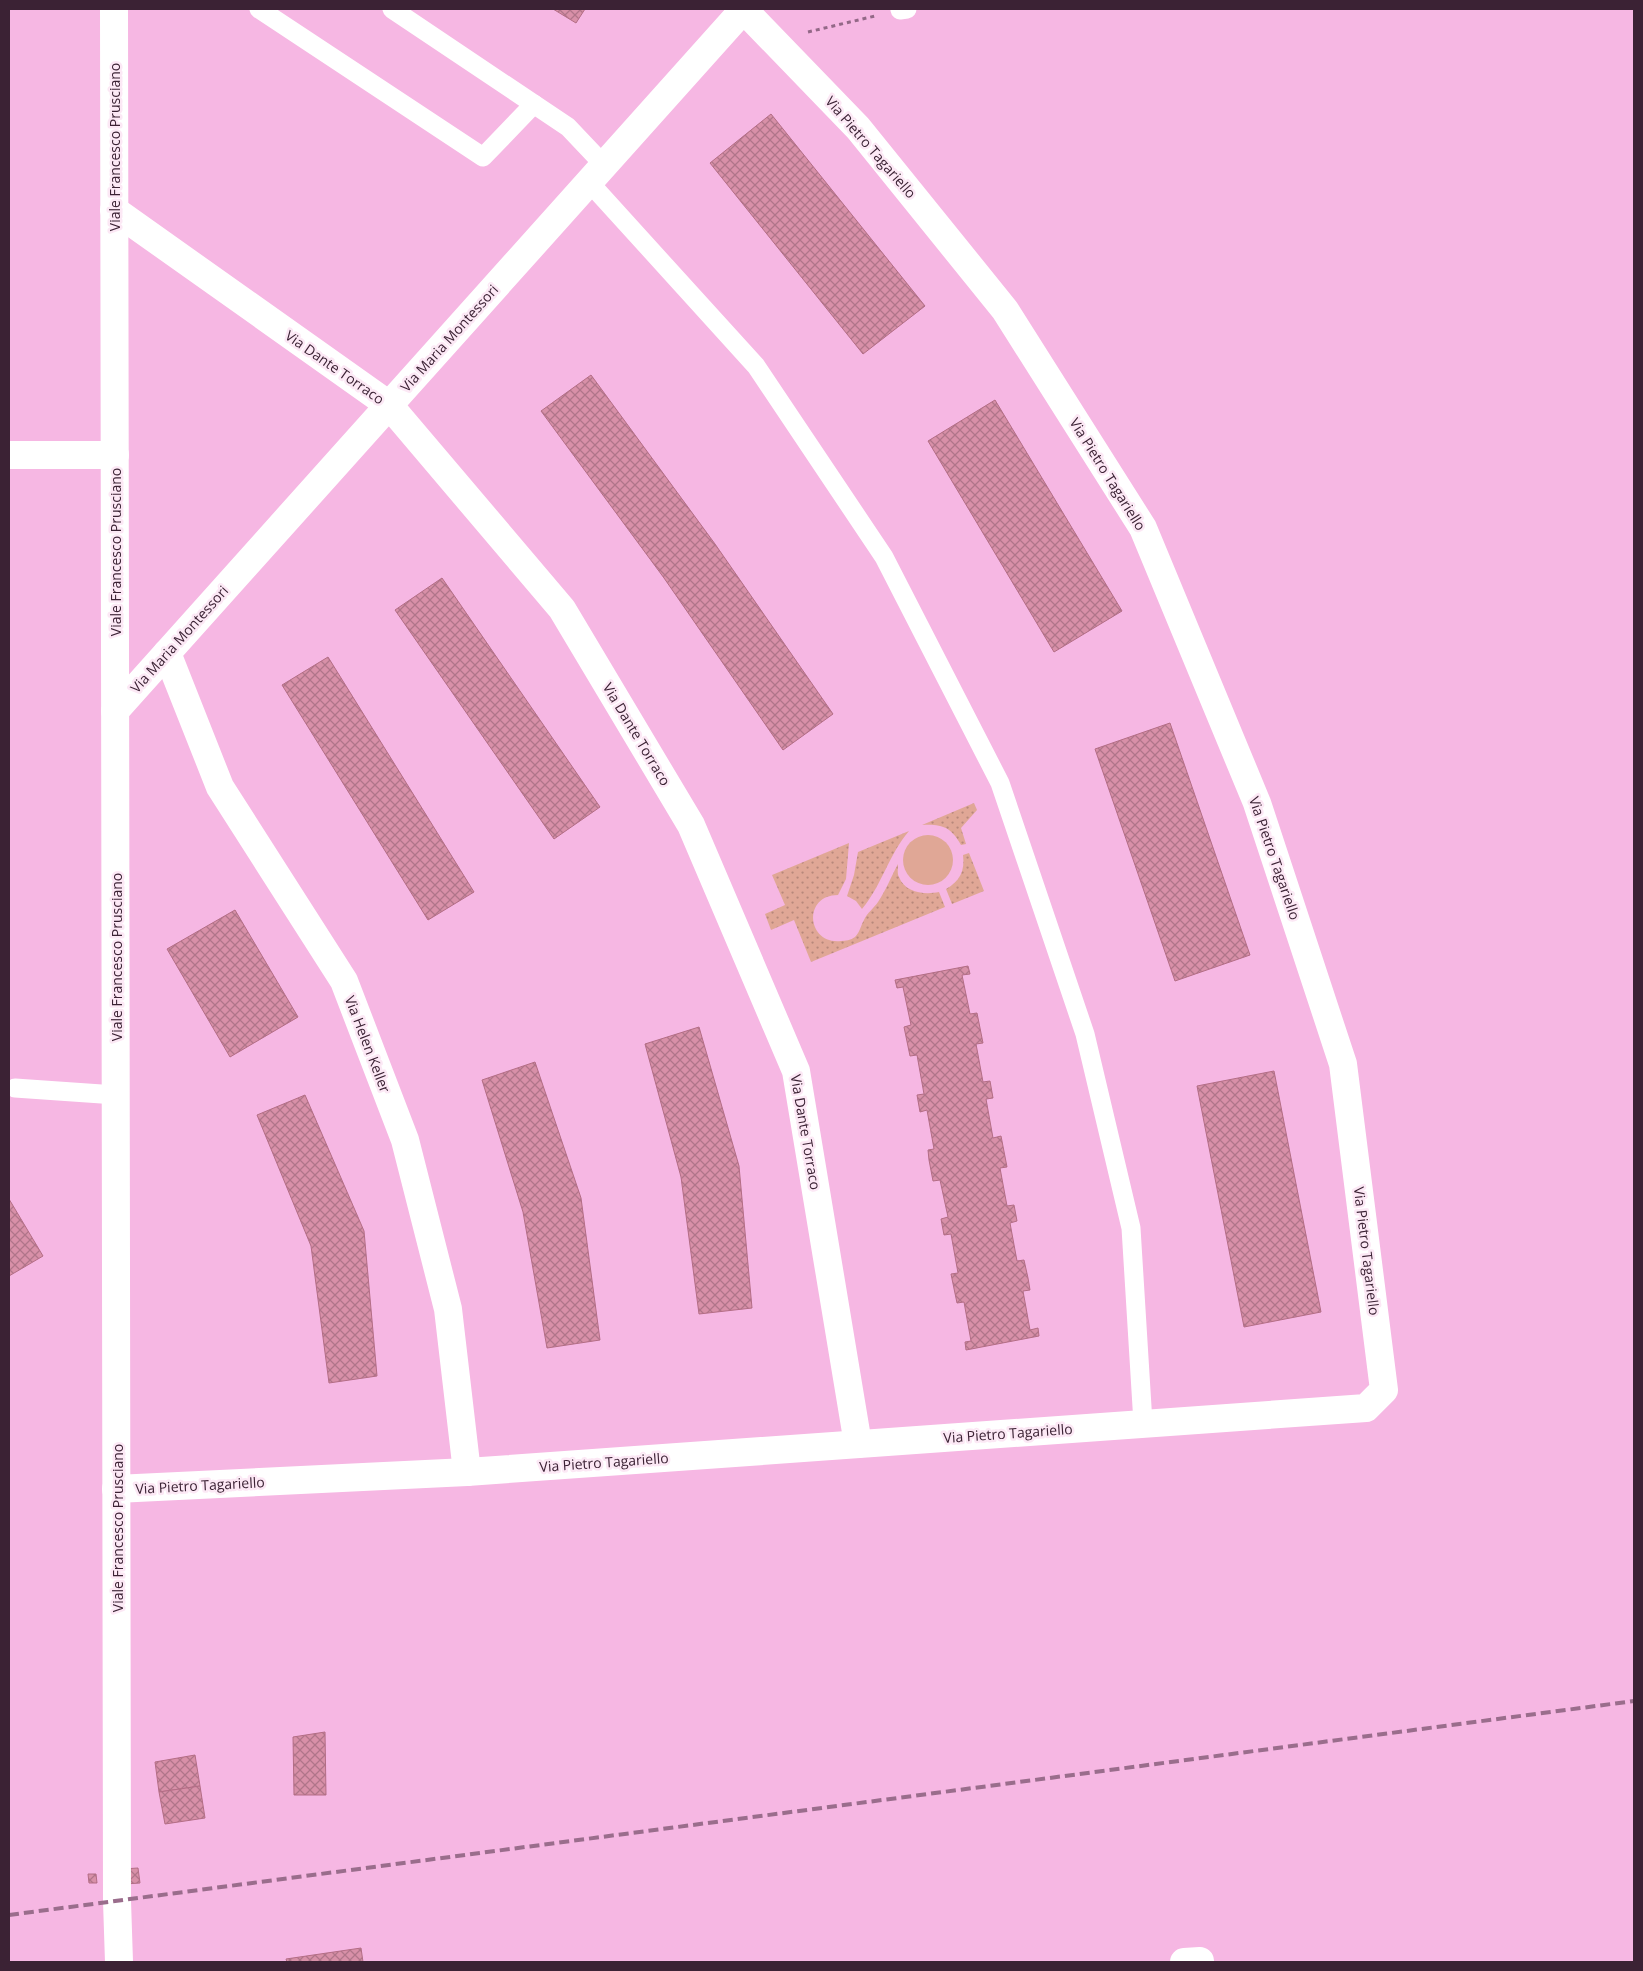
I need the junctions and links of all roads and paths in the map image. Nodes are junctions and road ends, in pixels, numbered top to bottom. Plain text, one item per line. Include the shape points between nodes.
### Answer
1 (114, 9) edge
2 (259, 9) edge
3 (392, 9) edge
4 (743, 9) edge
5 (904, 9) edge
6 (774, 40) junction
7 (534, 104) junction
8 (596, 174) junction
9 (114, 210) junction
10 (389, 405) junction
11 (9, 455) edge
12 (115, 455) junction
13 (167, 653) junction
14 (115, 711) junction
15 (15, 1088) dead end
16 (116, 1095) junction
17 (1143, 1423) junction
18 (858, 1444) junction
19 (467, 1472) junction
20 (116, 1489) junction
21 (119, 1962) edge
22 (1184, 1962) edge
23 (1200, 1962) edge

1 - 9 street, Viale Francesco Prusciano
2 - 7 lane via 483,157
3 - 7 lane
4 - 6 street, Via Pietro Tagariello
4 - 8 street, Via Maria Montessori
5 - 6 path
6 - 17 street, Via Pietro Tagariello via 858,128 1005,310 1143,528 1257,803 1343,1064 1384,1390 1366,1408
7 - 8 lane via 568,127
8 - 10 street, Via Maria Montessori
8 - 17 lane via 756,366 884,557 1000,783 1085,1034 1131,1228
9 - 10 street, Via Dante Torraco
9 - 12 street, Viale Francesco Prusciano
10 - 13 street, Via Maria Montessori
10 - 18 street, Via Dante Torraco via 562,609 691,825 796,1071
11 - 12 street
12 - 14 street, Viale Francesco Prusciano
13 - 14 street, Via Maria Montessori
13 - 19 street, Via Helen Keller via 220,787 344,981 405,1140 448,1309
14 - 16 street, Viale Francesco Prusciano
15 - 16 lane
16 - 20 street, Viale Francesco Prusciano
17 - 18 street, Via Pietro Tagariello
18 - 19 street, Via Pietro Tagariello
19 - 20 street, Via Pietro Tagariello
20 - 21 street, Viale Francesco Prusciano
22 - 23 street

